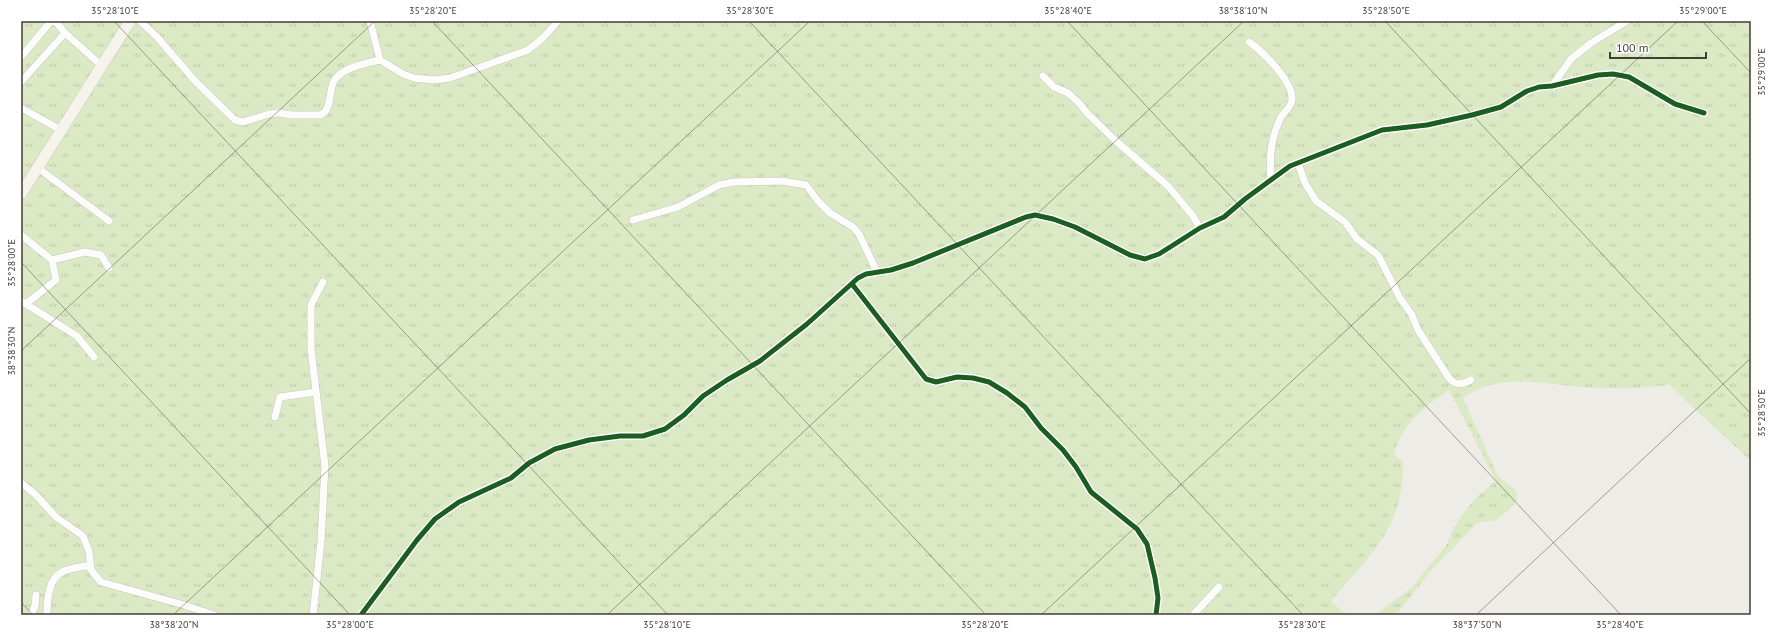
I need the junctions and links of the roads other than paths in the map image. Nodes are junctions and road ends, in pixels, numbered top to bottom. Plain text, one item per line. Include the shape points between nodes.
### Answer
1 (52, 21) edge
2 (55, 21) edge
3 (130, 21) edge
4 (140, 21) edge
5 (370, 21) edge
6 (558, 21) edge
7 (1627, 21) edge
8 (65, 33) junction
9 (1249, 42) dead end
10 (21, 57) edge
11 (380, 60) junction
12 (102, 66) junction
13 (1043, 76) dead end
14 (21, 82) edge
15 (1552, 86) junction
16 (21, 108) edge
17 (1704, 113) dead end
18 (61, 130) junction
19 (1298, 163) junction
20 (38, 168) junction
21 (1271, 180) junction
22 (21, 194) edge
23 (633, 220) dead end
24 (109, 221) dead end
25 (1200, 228) junction
26 (21, 235) edge
27 (52, 260) junction
28 (109, 268) dead end
29 (877, 272) junction
30 (323, 282) dead end
31 (852, 284) junction
32 (24, 302) edge
33 (94, 356) dead end
34 (1471, 380) dead end
35 (316, 392) junction
36 (275, 417) dead end
37 (21, 483) edge
38 (90, 565) junction
39 (1219, 587) dead end
40 (36, 595) dead end
41 (31, 615) edge
42 (47, 615) edge
43 (214, 615) edge
44 (313, 615) edge
45 (361, 615) edge
46 (1156, 615) edge
47 (1193, 615) edge

1 - 10 street
2 - 8 street
3 - 12 street
4 - 11 street via 196,82 231,117 239,121 269,114 321,115 328,107 331,88 336,78 360,65
5 - 11 street
6 - 11 street via 528,50 450,78 414,78
7 - 15 street via 1591,43 1571,59
8 - 12 street
8 - 14 street
9 - 21 street via 1260,50 1282,75 1292,93 1291,106 1281,117 1276,128 1270,166
12 - 18 street
13 - 25 street via 1054,87 1068,93 1079,102 1116,142 1168,186 1194,216
15 - 17 street via 1613,74 1629,77 1675,104
15 - 19 street via 1539,86 1501,106 1472,116 1428,125 1382,130
16 - 18 street
18 - 20 street
19 - 21 street
19 - 34 street via 1305,183 1316,201 1345,222 1357,239 1378,255 1418,330 1449,378 1460,384
20 - 22 street
20 - 24 street
21 - 25 street via 1224,217
23 - 29 street via 678,206 719,185 734,182 782,181 806,185 830,213 860,234
25 - 29 street via 1159,254 1145,259 1130,255 1075,227 1035,215 913,263
26 - 27 street
27 - 28 street via 85,252 101,255
27 - 32 street via 56,280
29 - 31 street via 866,274
30 - 35 street via 311,305 311,349
31 - 45 street via 760,361 703,396 665,429 643,436 589,440 555,449 529,462 511,478 459,502 435,519
31 - 46 street via 926,379 936,382 957,377 973,378 989,382 1007,393 1024,407 1063,450 1091,492 1137,529 1147,544 1151,559 1158,598
32 - 33 street via 77,336
35 - 36 street via 280,397
35 - 44 street via 325,466 321,541
37 - 38 street via 56,517 83,536 90,551
38 - 42 street via 56,576 50,589
38 - 43 street via 96,577 105,583
39 - 47 street
40 - 41 street

